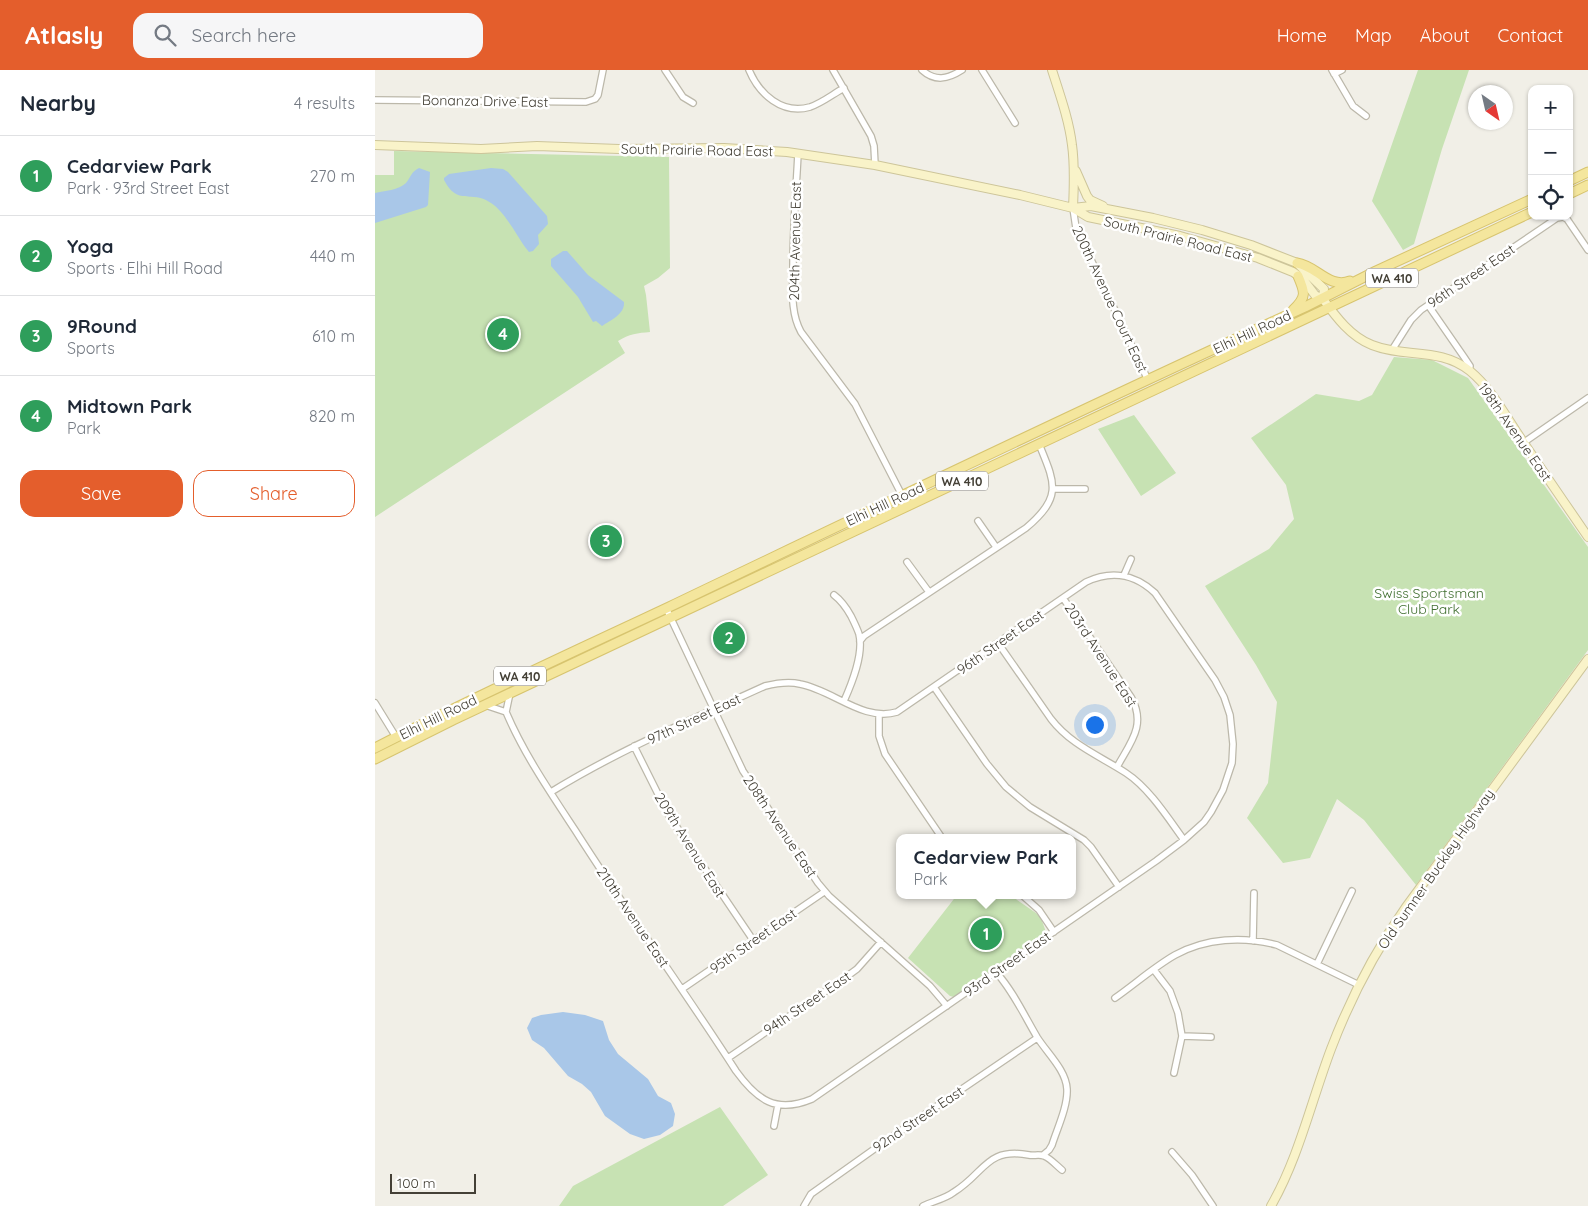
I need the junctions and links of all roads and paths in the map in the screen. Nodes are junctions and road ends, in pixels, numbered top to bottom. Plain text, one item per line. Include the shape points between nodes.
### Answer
1 (603, 70) edge
2 (665, 70) edge
3 (749, 70) edge
4 (833, 70) edge
5 (922, 70) edge
6 (962, 70) edge
7 (982, 70) edge
8 (1052, 70) edge
9 (1342, 70) edge
10 (1333, 72) edge
11 (844, 88) junction
12 (375, 100) edge
13 (693, 103) dead end
14 (1366, 116) dead end
15 (1015, 123) dead end
16 (375, 145) edge
17 (798, 154) junction
18 (1073, 165) junction
19 (875, 166) junction
20 (1588, 172) edge
21 (1573, 179) edge
22 (1588, 186) edge
23 (1573, 192) edge
24 (1528, 201) edge
25 (1073, 208) junction
26 (1109, 210) junction
27 (1528, 214) edge
28 (1554, 220) edge
29 (1568, 220) edge
30 (1588, 250) edge
31 (1297, 263) junction
32 (1376, 272) junction
33 (1298, 276) junction
34 (1323, 298) junction
35 (1428, 305) junction
36 (1329, 308) junction
37 (1265, 326) junction
38 (1392, 350) junction
39 (1469, 370) junction
40 (1148, 380) junction
41 (1588, 398) edge
42 (1523, 443) junction
43 (1039, 444) junction
44 (1053, 489) junction
45 (1085, 489) dead end
46 (902, 496) junction
47 (907, 507) junction
48 (977, 522) dead end
49 (1588, 537) edge
50 (995, 547) junction
51 (1131, 559) dead end
52 (907, 562) dead end
53 (1124, 575) junction
54 (929, 592) junction
55 (834, 595) dead end
56 (1063, 598) junction
57 (666, 608) junction
58 (671, 618) junction
59 (860, 642) junction
60 (999, 643) junction
61 (1588, 659) edge
62 (934, 688) junction
63 (510, 694) junction
64 (845, 701) junction
65 (375, 703) edge
66 (485, 705) junction
67 (714, 710) junction
68 (507, 712) junction
69 (879, 715) junction
70 (396, 737) junction
71 (634, 746) junction
72 (375, 748) edge
73 (375, 759) edge
74 (1117, 767) junction
75 (551, 792) junction
76 (939, 834) edge
77 (1074, 834) edge
78 (1076, 835) edge
79 (1184, 840) junction
80 (1119, 887) junction
81 (1353, 891) dead end
82 (824, 892) junction
83 (1254, 893) dead end
84 (1027, 899) edge
85 (1054, 932) junction
86 (753, 940) junction
87 (1253, 940) junction
88 (881, 942) junction
89 (1317, 964) junction
90 (1154, 970) junction
91 (996, 972) junction
92 (1359, 985) junction
93 (682, 990) junction
94 (1115, 998) dead end
95 (947, 1006) junction
96 (1182, 1036) junction
97 (1211, 1037) dead end
98 (1037, 1038) junction
99 (728, 1058) junction
100 (1173, 1073) dead end
101 (778, 1105) junction
102 (774, 1126) dead end
103 (1172, 1152) dead end
104 (1043, 1155) junction
105 (1062, 1170) dead end
106 (805, 1206) edge
107 (923, 1206) edge
108 (1213, 1206) edge
109 (1271, 1206) edge

1 - 12 street, Bonanza Drive East via 598,95 586,102
2 - 13 street via 683,97
3 - 11 street via 764,95 788,108 809,107
4 - 11 street
5 - 6 street via 936,78 947,78
7 - 15 street
8 - 18 main road, 200th Avenue Court East via 1069,126
9 - 10 street
10 - 14 street via 1353,106
11 - 19 street via 871,136
16 - 17 main road, South Prairie Road East via 724,148
17 - 19 main road, South Prairie Road East
17 - 46 street, 204th Avenue East via 793,238 795,319 801,332 855,404
18 - 25 main road, 200th Avenue Court East
18 - 26 main road via 1090,200
19 - 25 main road, South Prairie Road East
20 - 21 main road
22 - 23 main road
24 - 32 main road, Elhi Hill Road / WA 410
25 - 26 main road, South Prairie Road East via 1091,206
25 - 33 main road, South Prairie Road East via 1088,217 1180,236 1258,258
25 - 40 street, 200th Avenue Court East via 1076,228
26 - 31 main road, South Prairie Road East via 1201,230
27 - 36 main road, Elhi Hill Road / WA 410
28 - 35 street, 96th Street East
29 - 30 street
31 - 32 main road via 1305,264 1339,284
31 - 34 main road, South Prairie Road East via 1324,289
32 - 34 main road, Elhi Hill Road / WA 410
33 - 34 main road, South Prairie Road East via 1315,295
33 - 37 main road via 1305,295 1300,304
34 - 36 main road, 198th Avenue East
34 - 37 main road, Elhi Hill Road / WA 410
35 - 38 street, 96th Street East via 1411,320
35 - 39 street via 1470,366
36 - 38 main road, 198th Avenue East via 1359,338
36 - 43 main road, Elhi Hill Road / WA 410
37 - 40 main road, Elhi Hill Road / WA 410
38 - 39 main road, 198th Avenue East via 1432,354
39 - 42 main road, 198th Avenue East via 1487,389
40 - 46 main road, Elhi Hill Road / WA 410
41 - 42 street
42 - 49 main road, 198th Avenue East
43 - 44 street
43 - 47 main road, Elhi Hill Road / WA 410
44 - 45 street
44 - 50 street via 1037,519
46 - 47 street, 204th Avenue East
46 - 57 main road, Elhi Hill Road / WA 410
47 - 58 main road, Elhi Hill Road / WA 410
48 - 50 street
50 - 54 street
51 - 53 street
52 - 54 street
53 - 56 street, 96th Street East via 1094,578
53 - 79 street, 93rd Street East via 1145,584 1155,593 1220,688 1229,715 1233,753 1228,777 1211,812
54 - 59 street
55 - 59 street via 851,617
56 - 60 street, 96th Street East
56 - 74 street, 203rd Avenue East via 1137,709 1135,735
57 - 58 street, 208th Avenue East
57 - 70 main road, Elhi Hill Road / WA 410
58 - 63 main road, Elhi Hill Road / WA 410
58 - 67 street, 208th Avenue East
59 - 64 street via 856,671
60 - 62 street, 96th Street East
60 - 74 street via 1061,731 1079,746
61 - 92 main road, Old Sumner Buckley Highway via 1403,912
62 - 69 street, 96th Street East via 903,709
62 - 77 street via 999,780 1030,807
63 - 66 main road, Elhi Hill Road / WA 410
63 - 68 street
64 - 67 street, 97th Street East via 807,685 786,682 765,686
64 - 69 street, 97th Street East
65 - 70 street
66 - 68 street
66 - 73 main road, Elhi Hill Road / WA 410
67 - 71 street, 97th Street East
67 - 82 street, 208th Avenue East via 743,772
68 - 75 street, 210th Avenue East via 523,748
69 - 76 street via 879,736 885,754
70 - 72 main road, Elhi Hill Road / WA 410
71 - 75 street, 97th Street East
71 - 86 street, 209th Avenue East via 668,814
74 - 79 street via 1148,794
75 - 93 street, 210th Avenue East
78 - 80 street via 1091,847
79 - 80 street, 93rd Street East
80 - 85 street, 93rd Street East
81 - 89 street
82 - 86 street, 95th Street East
82 - 88 street, 208th Avenue East
83 - 87 street
84 - 85 street via 1039,910
85 - 91 street, 93rd Street East
86 - 93 street, 95th Street East
87 - 89 street via 1277,945
87 - 90 street via 1202,945 1176,955
88 - 95 street, 208th Avenue East via 930,986
88 - 99 street, 94th Street East via 857,969
89 - 92 street
90 - 94 street
90 - 96 street via 1174,1000
91 - 95 street, 93rd Street East
91 - 98 street
92 - 109 main road, Old Sumner Buckley Highway via 1331,1048 1294,1156
93 - 99 street, 210th Avenue East
95 - 101 street, 93rd Street East via 812,1099
96 - 97 street
96 - 100 street
98 - 104 street via 1061,1072 1067,1089 1052,1145
98 - 106 street, 92nd Street East via 811,1194
99 - 101 street, 210th Avenue East via 747,1087
101 - 102 street
103 - 108 street
104 - 105 street
104 - 107 street via 1011,1152 998,1156 954,1193

